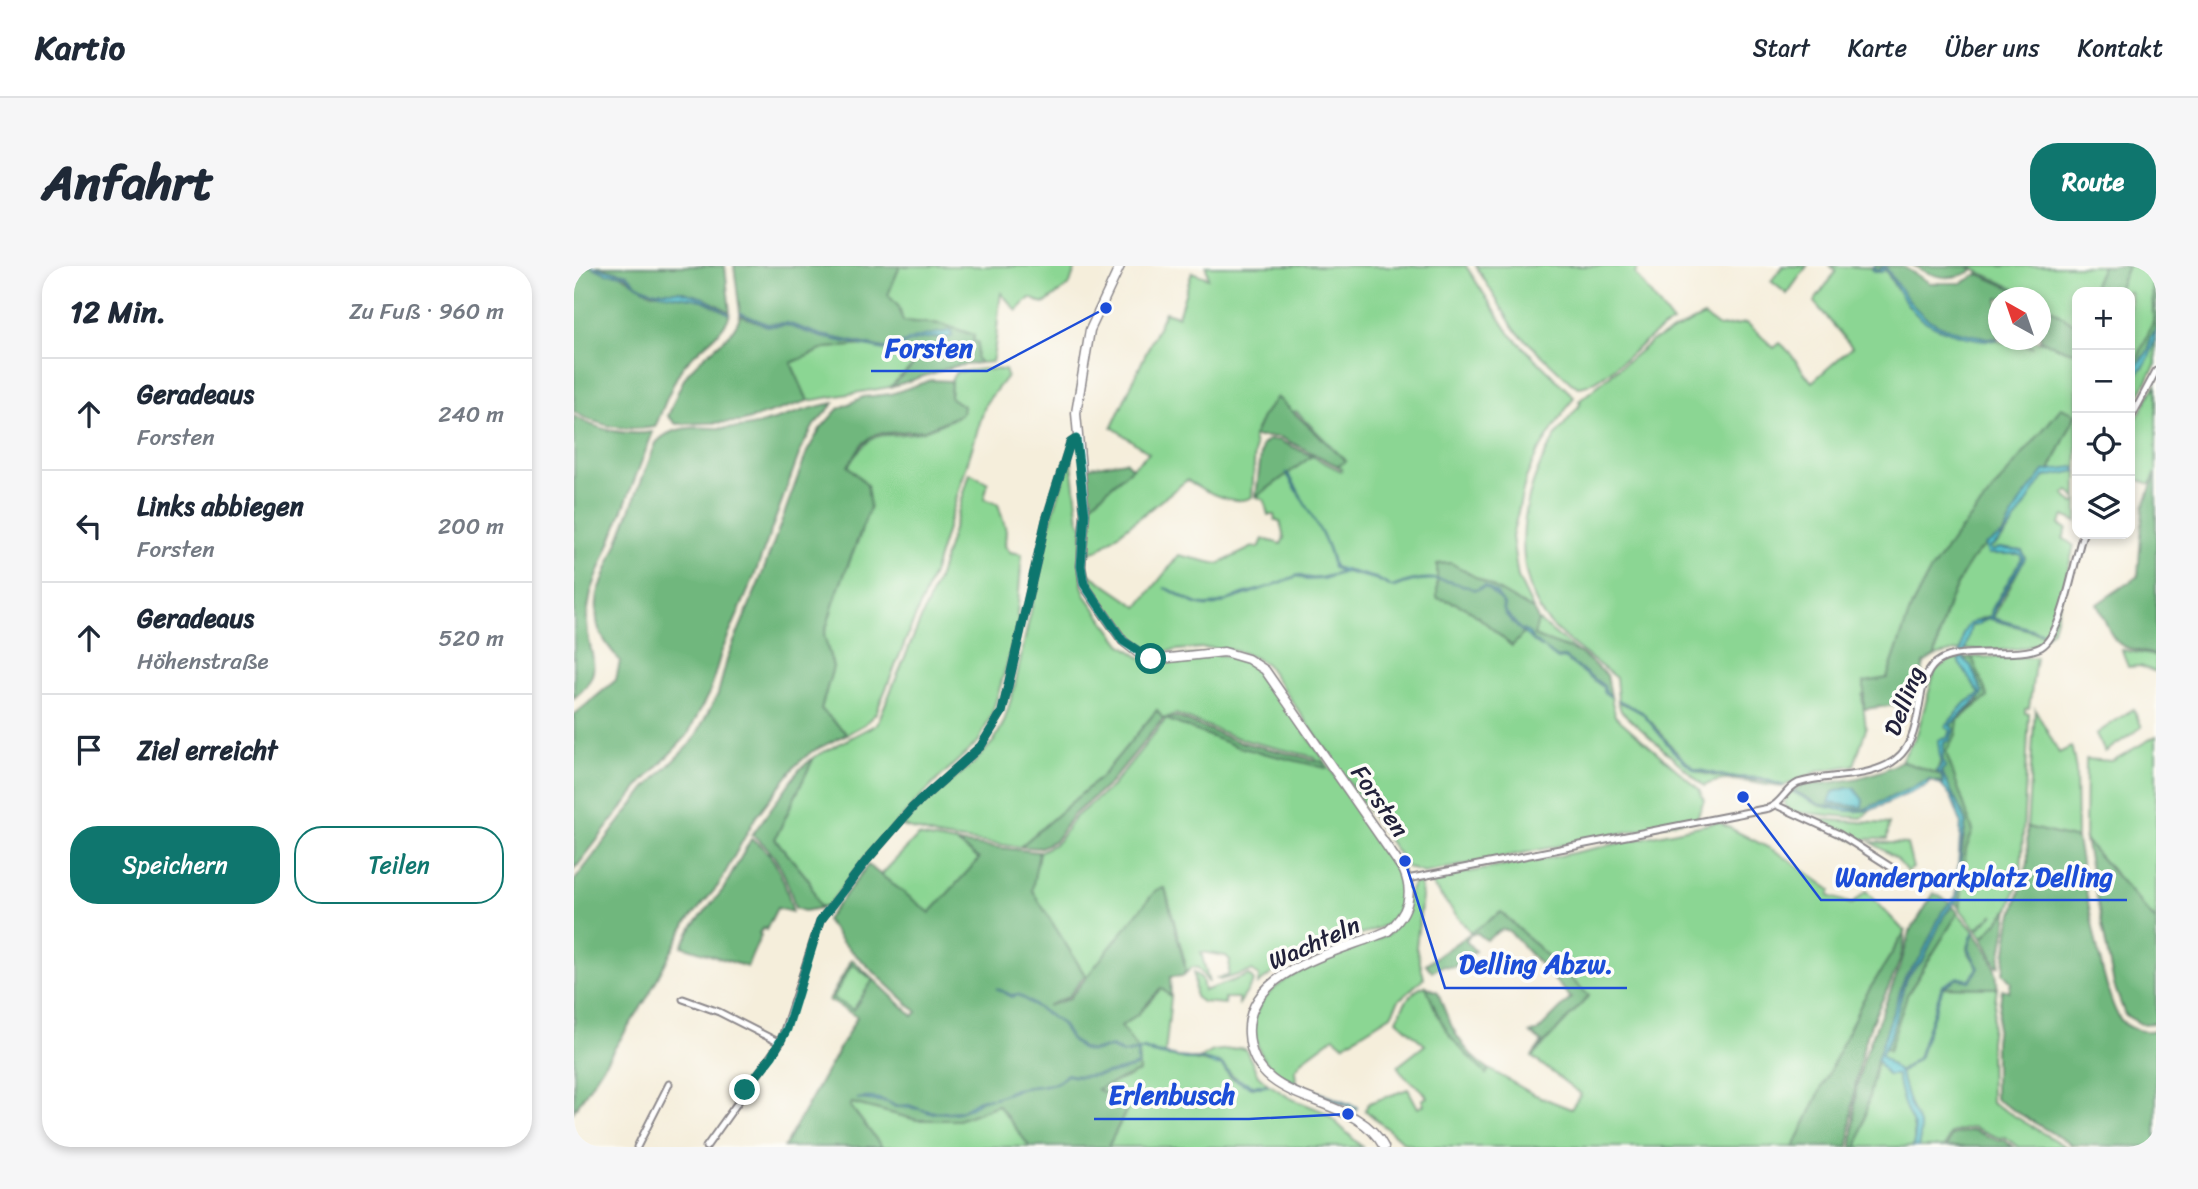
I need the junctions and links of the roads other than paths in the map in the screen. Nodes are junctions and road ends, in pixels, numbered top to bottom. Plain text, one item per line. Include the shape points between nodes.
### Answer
1 (1120, 266) edge
2 (2156, 371) edge
3 (2134, 413) edge
4 (1076, 439) junction
5 (2082, 539) edge
6 (1776, 805) junction
7 (1897, 872) dead end
8 (1407, 879) junction
9 (683, 999) dead end
10 (780, 1043) junction
11 (669, 1084) dead end
12 (637, 1147) edge
13 (706, 1147) edge
14 (1384, 1147) edge

1 - 4 street, Forsten via 1085,348
2 - 3 street
4 - 8 street, Forsten via 1085,514 1083,575 1088,593 1106,619 1135,651 1151,659 1224,652 1265,670
4 - 10 street, Forsten via 1070,443 1046,520 1002,712 981,746 913,807 820,921
5 - 6 street, Delling via 2051,638 2035,649 1940,660 1932,666 1918,720 1900,755 1876,769 1793,785
6 - 7 street via 1839,834
6 - 8 street, Delling
8 - 14 street, Wachteln via 1408,904 1398,923 1279,977 1256,998 1248,1022 1250,1045 1259,1066 1277,1083 1356,1118
9 - 10 street
10 - 13 street, Forsten
11 - 12 street

